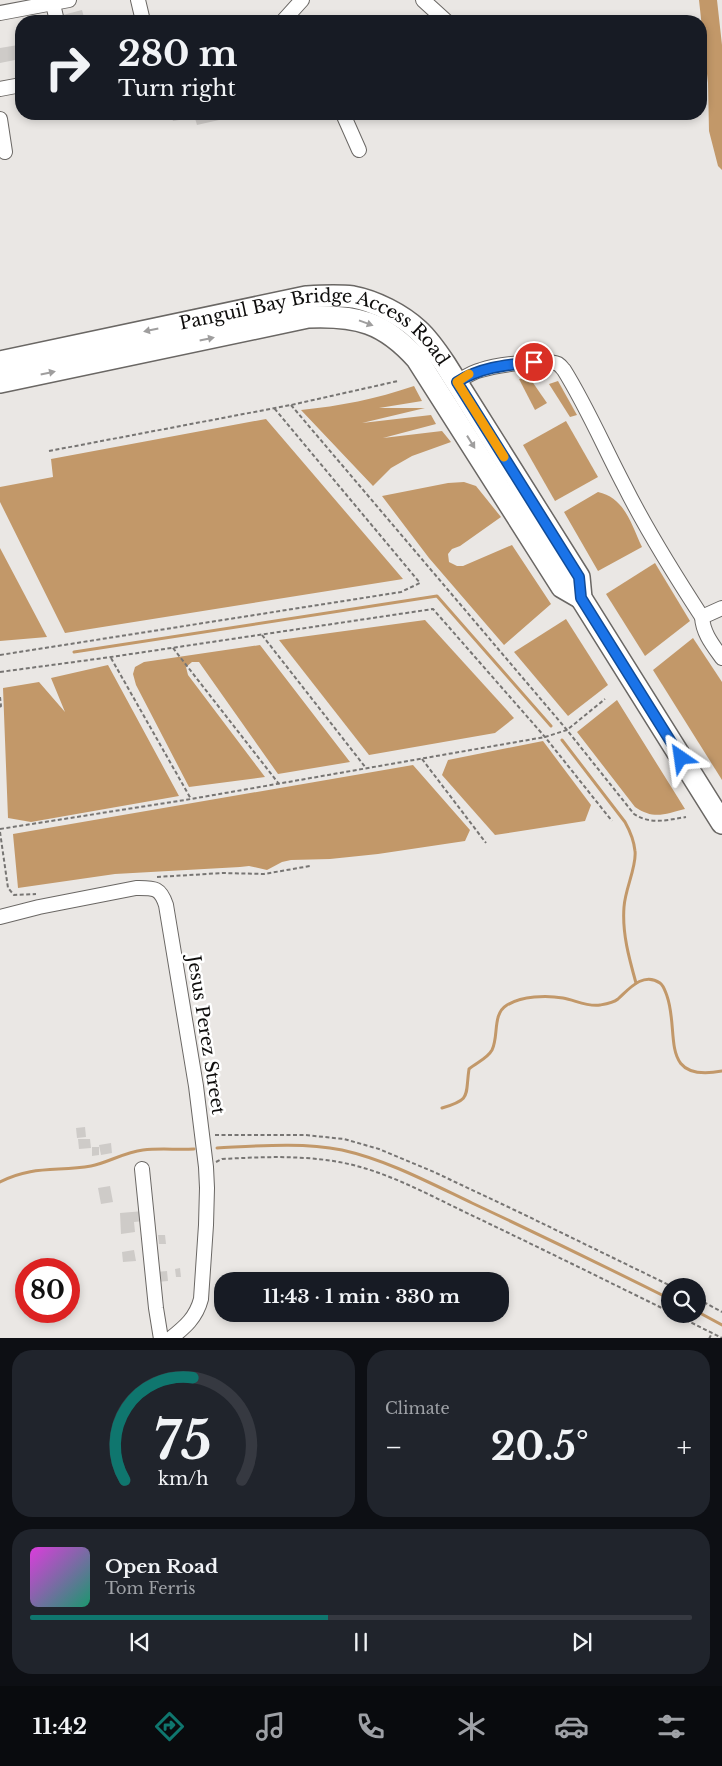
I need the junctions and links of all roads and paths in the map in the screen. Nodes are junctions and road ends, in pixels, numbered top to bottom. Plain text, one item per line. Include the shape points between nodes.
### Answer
1 (69, 0) edge
2 (138, 0) edge
3 (424, 0) edge
4 (53, 2) edge
5 (299, 4) edge
6 (0, 13) edge
7 (56, 15) edge
8 (142, 15) edge
9 (289, 15) edge
10 (440, 15) edge
11 (15, 86) edge
12 (0, 88) edge
13 (0, 120) edge
14 (346, 120) edge
15 (360, 150) dead end
16 (4, 152) dead end
17 (0, 362) edge
18 (398, 381) dead end
19 (0, 382) edge
20 (457, 382) junction
21 (291, 405) junction
22 (274, 408) junction
23 (49, 451) dead end
24 (581, 598) junction
25 (722, 608) edge
26 (702, 617) junction
27 (262, 635) junction
28 (173, 648) junction
29 (0, 656) edge
30 (111, 658) junction
31 (722, 658) edge
32 (0, 672) edge
33 (0, 697) edge
34 (605, 699) dead end
35 (0, 707) edge
36 (567, 730) junction
37 (545, 737) junction
38 (422, 758) junction
39 (366, 768) junction
40 (279, 784) junction
41 (191, 799) junction
42 (686, 817) dead end
43 (612, 821) dead end
44 (722, 823) edge
45 (0, 831) edge
46 (486, 843) dead end
47 (310, 866) dead end
48 (150, 878) dead end
49 (37, 894) dead end
50 (0, 917) edge
51 (203, 1133) junction
52 (206, 1167) junction
53 (142, 1169) dead end
54 (661, 1281) edge
55 (706, 1304) edge
56 (661, 1308) edge
57 (722, 1312) edge
58 (692, 1323) edge
59 (712, 1333) junction
60 (162, 1338) edge
61 (170, 1338) edge
62 (709, 1338) edge
63 (722, 1338) edge

1 - 4 street
2 - 8 street
3 - 10 street
4 - 6 street
4 - 7 street
5 - 9 street
11 - 12 street
13 - 16 street
14 - 15 street
20 -> 17 highway, Panguil Bay Bridge Access Road via 433,346 399,316 354,298 331,296 279,302
18 - 21 path
19 -> 24 highway, Panguil Bay Bridge Access Road via 308,317 350,317 370,324 404,344 417,359 562,588
20 - 24 highway, Panguil Bay Bridge Access Road via 579,577
20 - 26 street via 469,374 492,367 534,362 558,364 593,422 652,537
21 - 22 path
21 - 36 path
22 - 23 path
22 - 29 path via 420,583 400,592
24 - 44 highway, Panguil Bay Bridge Access Road
25 - 26 street
26 - 31 street via 702,626
27 - 28 path
27 - 37 path via 433,609
27 - 39 path
28 - 30 path
28 - 40 path
30 - 32 path
30 - 41 path
33 - 35 path
34 - 36 path
36 - 37 path
36 - 42 path via 634,814 652,822
37 - 38 path
37 - 43 path
38 - 39 path
38 - 46 path
39 - 40 path
40 - 41 path
41 - 45 path
45 - 49 path via 8,888 14,895
47 - 48 path via 264,874
50 - 51 street, Jesus Perez Street via 136,888 158,890 166,905
51 - 52 street, Jesus Perez Street
51 - 54 path via 220,1136 305,1134 344,1139 379,1149
52 - 56 path via 222,1159 264,1157 339,1162 372,1170
52 - 61 street, Jesus Perez Street via 201,1299 195,1316
53 - 60 street
55 - 57 path
58 - 59 path
59 - 62 path
59 - 63 path

